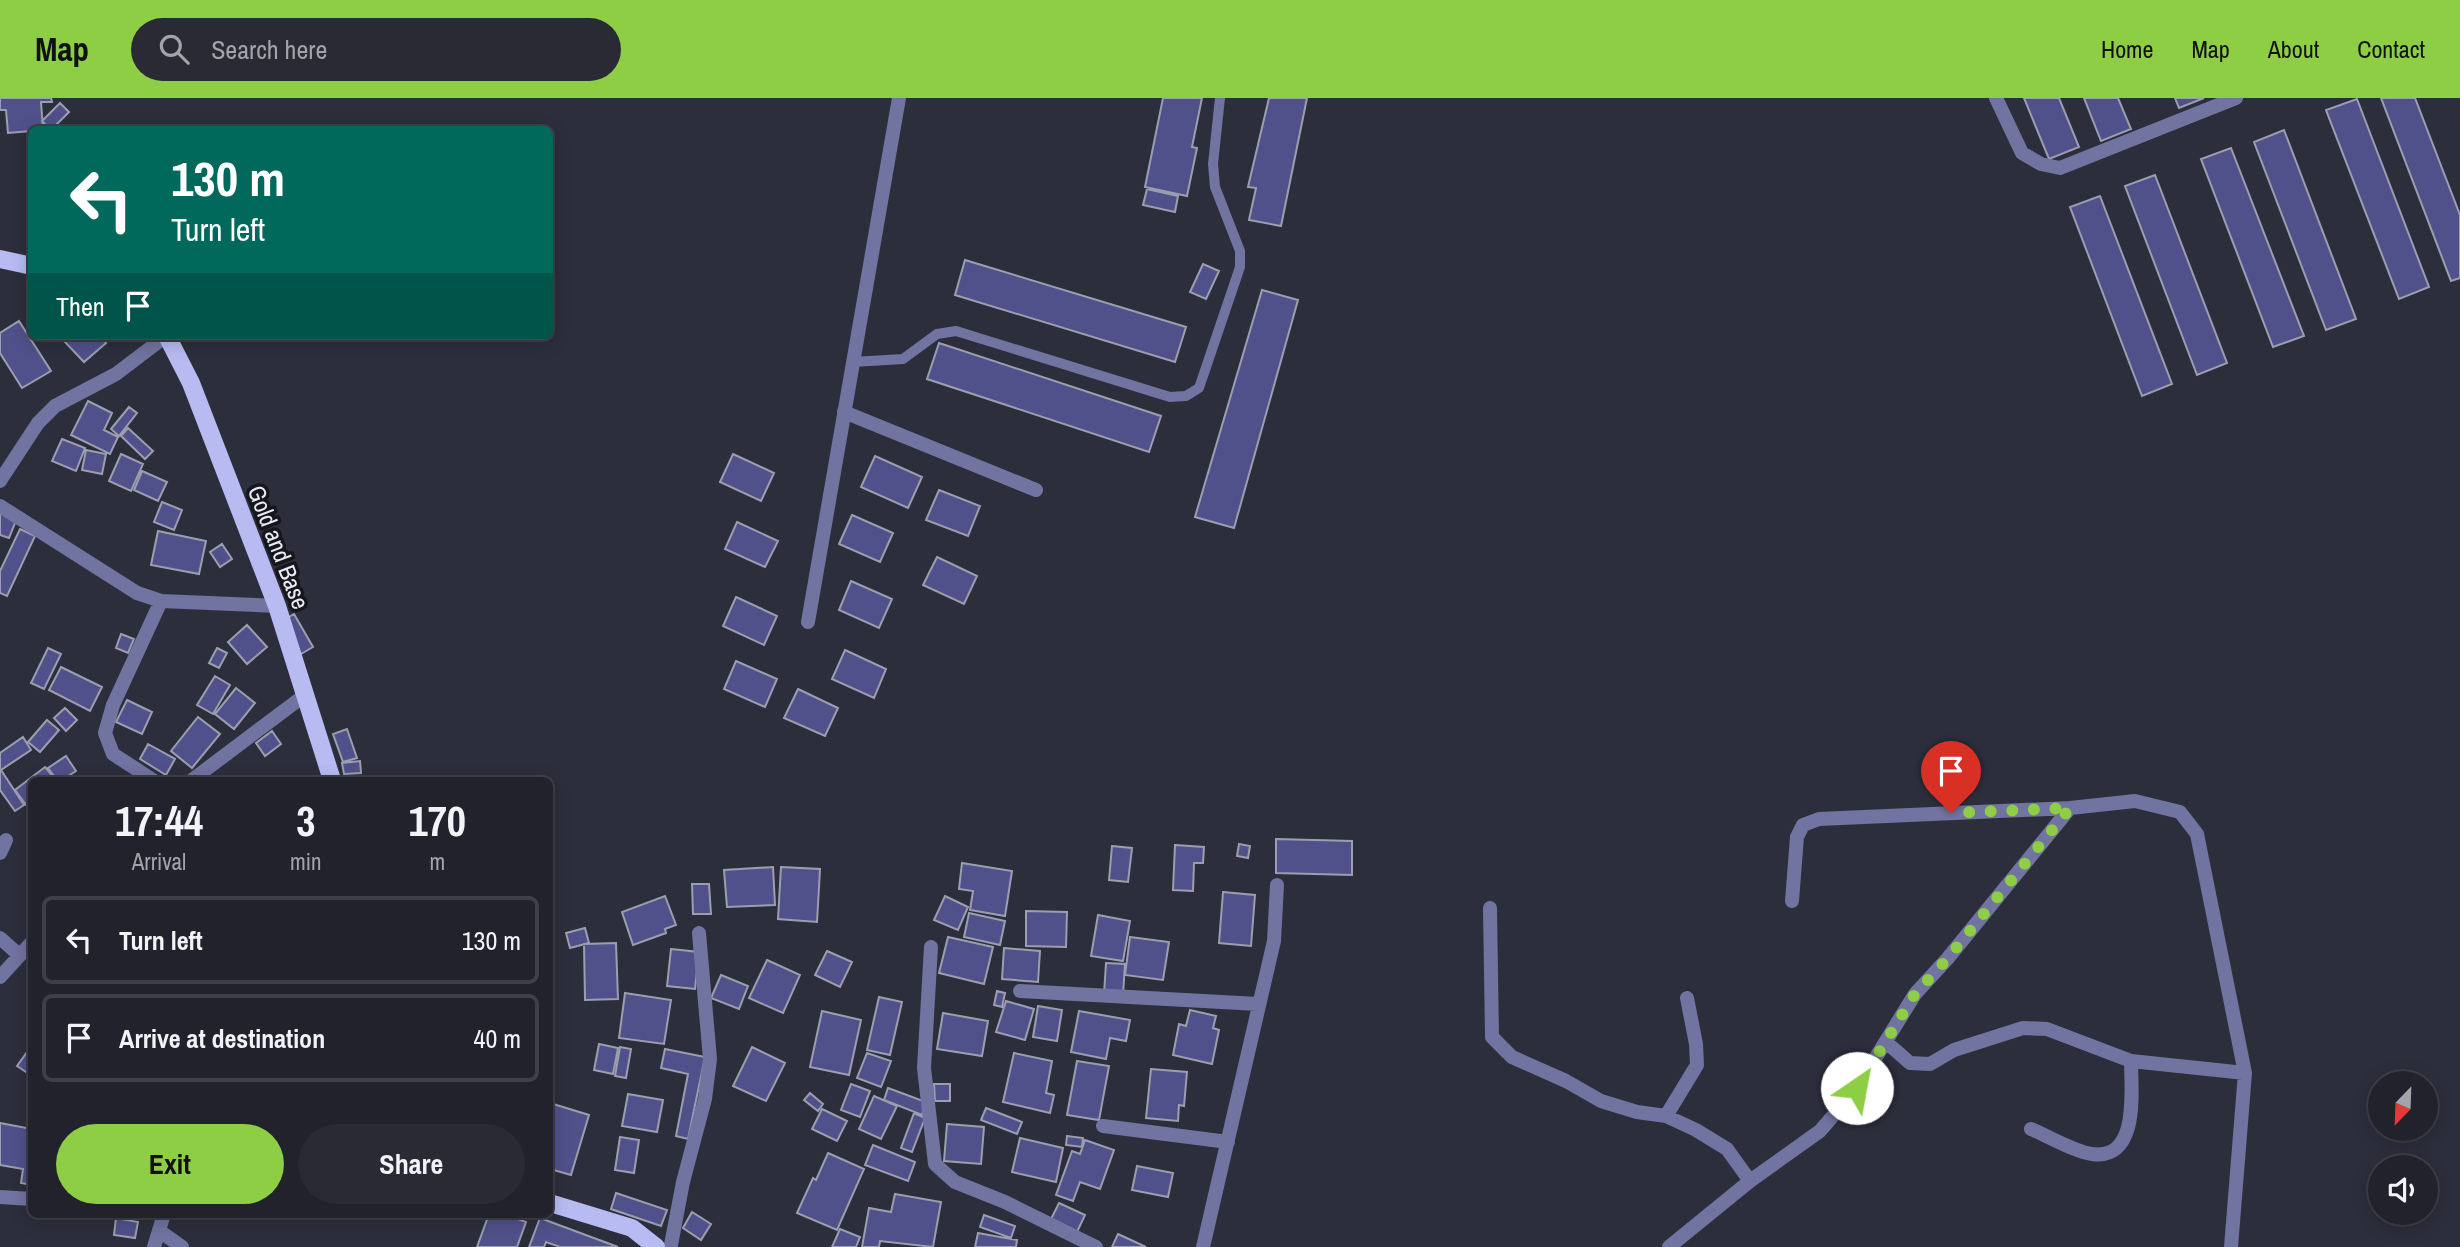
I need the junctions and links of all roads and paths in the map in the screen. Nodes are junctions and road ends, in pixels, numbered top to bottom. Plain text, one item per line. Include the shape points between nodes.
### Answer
1 (899, 98) edge
2 (1220, 98) edge
3 (1996, 98) edge
4 (2236, 98) edge
5 (0, 259) edge
6 (28, 265) edge
7 (162, 340) edge
8 (169, 340) edge
9 (853, 362) junction
10 (844, 412) junction
11 (0, 481) edge
12 (1036, 490) dead end
13 (0, 506) edge
14 (161, 601) junction
15 (277, 606) junction
16 (808, 622) dead end
17 (305, 695) junction
18 (148, 777) edge
19 (196, 777) edge
20 (331, 777) edge
21 (2070, 808) junction
22 (1277, 885) dead end
23 (1792, 901) dead end
24 (1490, 908) dead end
25 (699, 933) dead end
26 (0, 938) edge
27 (28, 945) edge
28 (932, 947) dead end
29 (18, 954) junction
30 (0, 977) edge
31 (1020, 991) dead end
32 (1687, 998) dead end
33 (1258, 1004) junction
34 (1886, 1042) junction
35 (2131, 1061) junction
36 (2245, 1073) junction
37 (1666, 1116) junction
38 (1104, 1126) dead end
39 (2031, 1129) dead end
40 (1228, 1142) junction
41 (1750, 1181) junction
42 (0, 1197) edge
43 (28, 1199) edge
44 (553, 1204) edge
45 (163, 1218) edge
46 (161, 1233) junction
47 (154, 1247) edge
48 (182, 1247) edge
49 (667, 1247) edge
50 (1096, 1247) edge
51 (1203, 1247) edge
52 (1668, 1247) edge
53 (2231, 1247) edge

1 - 9 street
2 - 9 lane via 1215,187 1240,251 1240,267 1194,393 1170,397 956,331 937,334 903,359
3 - 4 street via 2022,153 2060,169
5 - 6 main road
7 - 11 street via 116,374 55,406 38,423
8 - 15 main road, Gold and Base via 191,383
9 - 10 street
10 - 12 street
10 - 16 street
13 - 14 street via 137,593
14 - 15 street
14 - 18 street via 113,705 105,733 113,754
15 - 17 main road, Gold and Base
17 - 19 street
17 - 20 main road, Gold and Base
21 - 23 street via 1819,819 1803,825 1797,837
21 - 34 street via 1915,994
21 - 36 street via 2135,801 2180,812 2197,834
22 - 33 street via 1274,941
24 - 37 street via 1492,1037 1512,1057 1601,1101
25 - 49 street via 710,1059 705,1099
26 - 29 street
27 - 29 street
28 - 50 street via 924,1068 935,1164 955,1182
29 - 30 street
31 - 33 street
32 - 37 street via 1697,1065
33 - 40 street
34 - 35 street via 1910,1063 1930,1064 1954,1050 2023,1028 2047,1029
34 - 41 street via 1857,1088 1821,1131
35 - 36 street
35 - 39 street via 2132,1119 2124,1139 2112,1150 2093,1155
36 - 53 street
37 - 41 street via 1727,1149
38 - 40 street
40 - 51 street
41 - 52 street
42 - 43 street
44 - 49 main road via 632,1228
45 - 46 street
46 - 47 street
46 - 48 street

